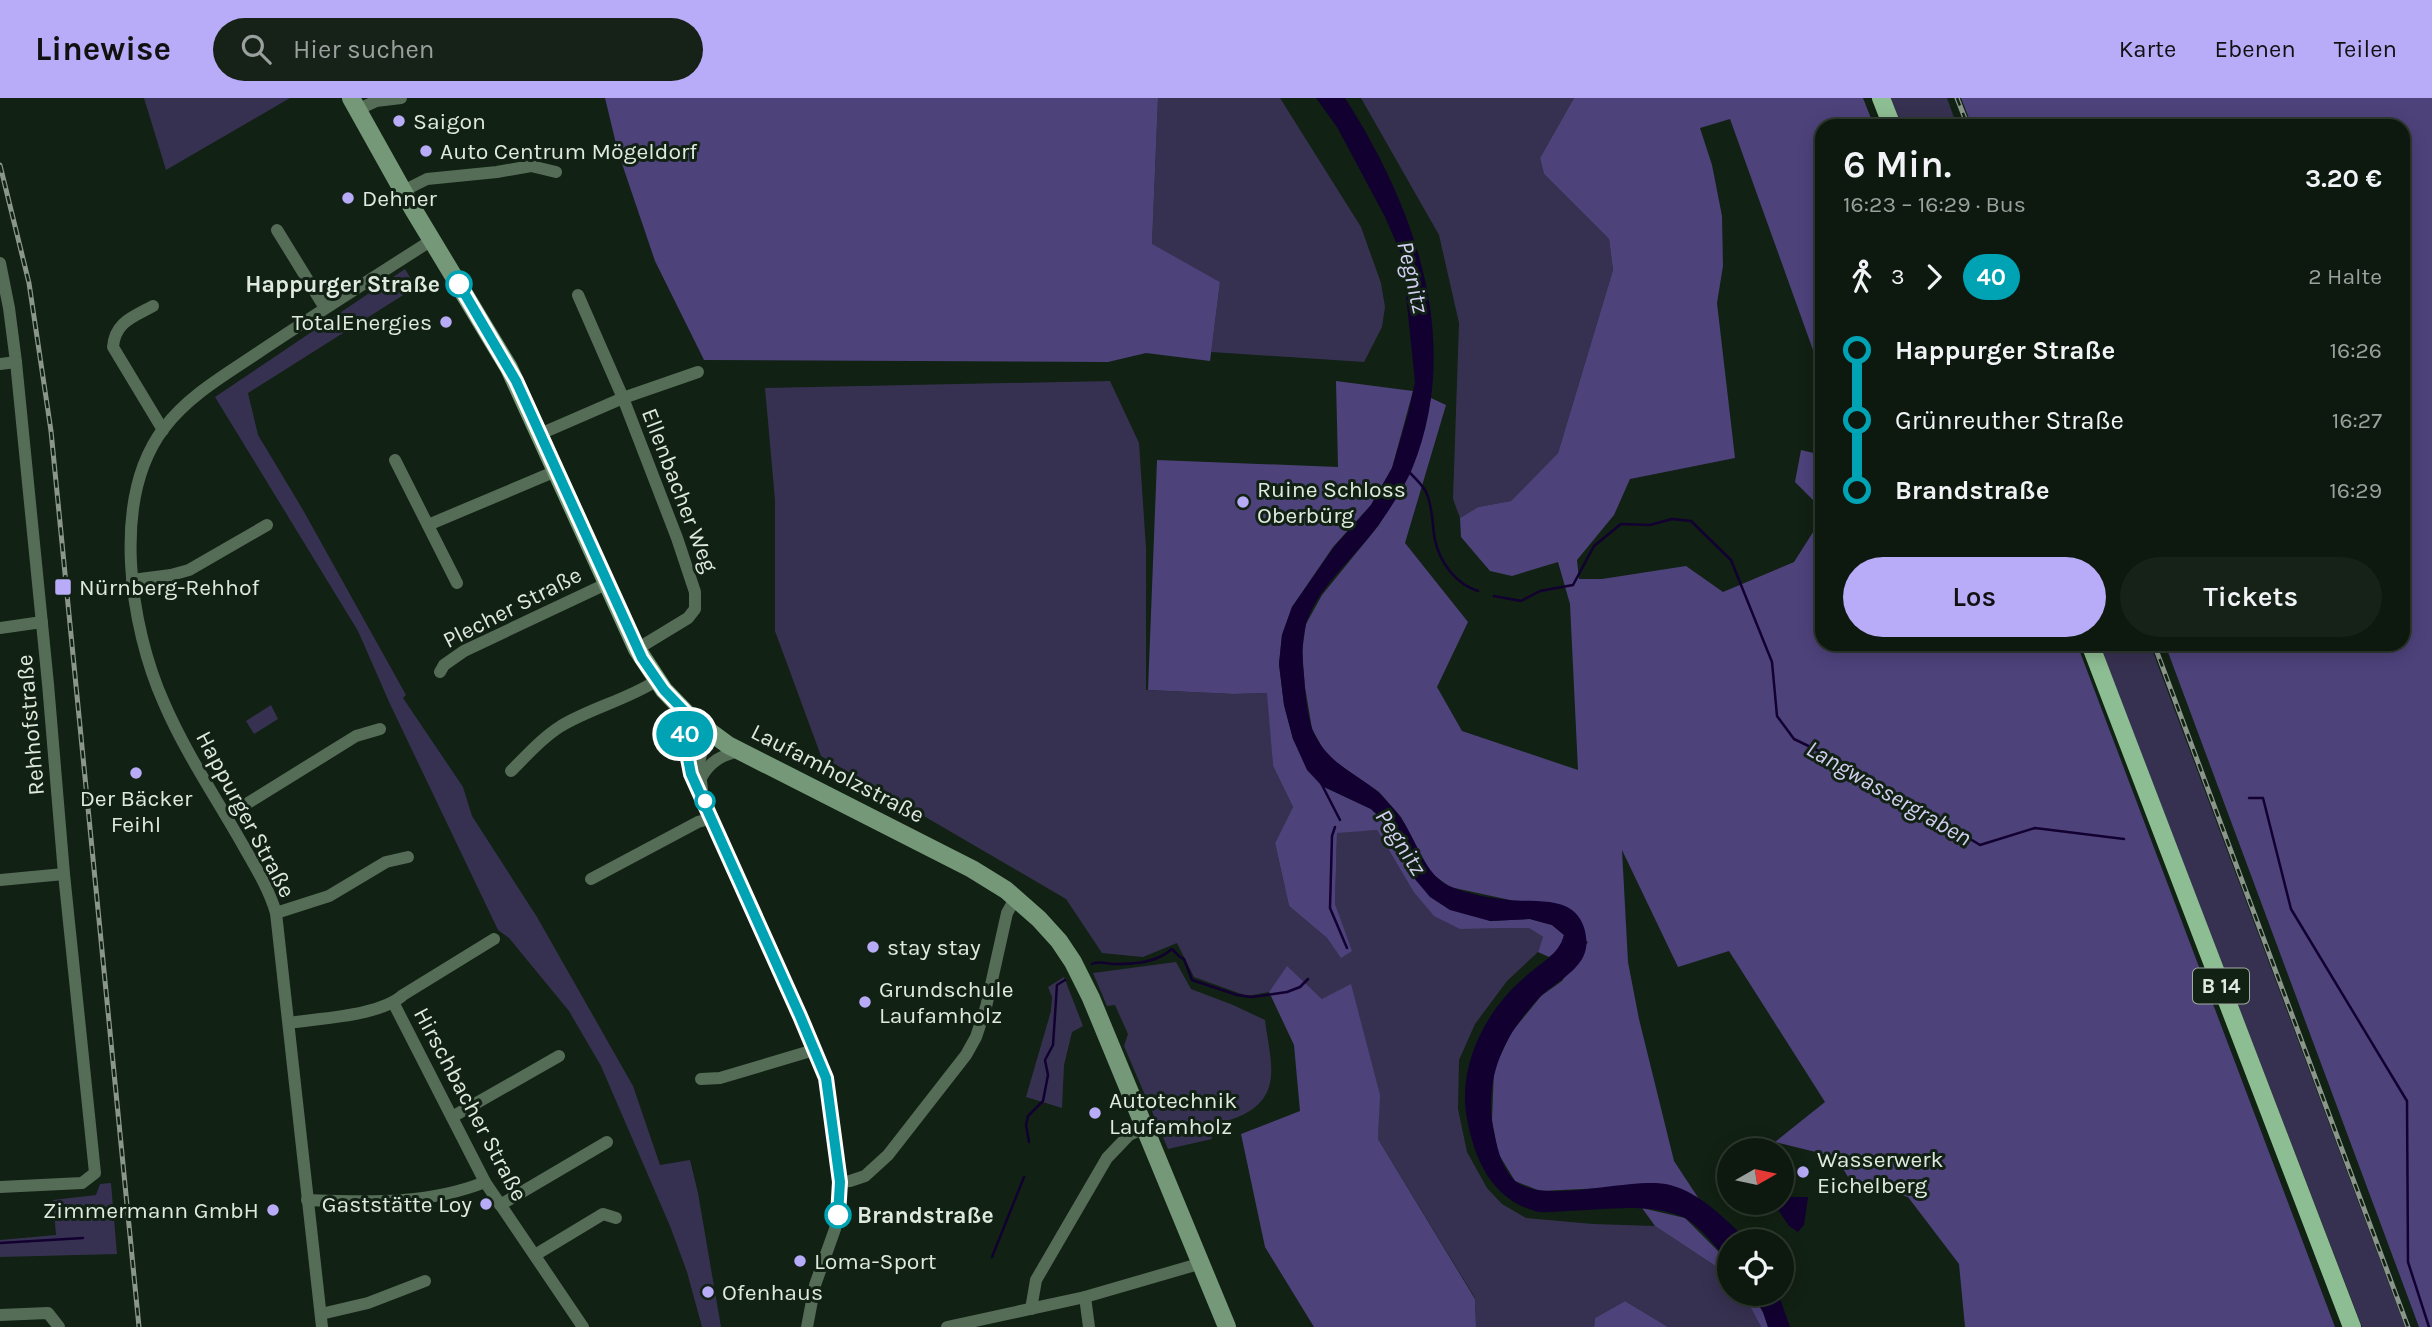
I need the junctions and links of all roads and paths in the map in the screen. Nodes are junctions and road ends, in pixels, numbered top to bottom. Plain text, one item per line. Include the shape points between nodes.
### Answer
1 (401, 98) edge
2 (1881, 98) edge
3 (354, 104) edge
4 (1889, 119) edge
5 (556, 172) dead end
6 (403, 191) junction
7 (277, 230) dead end
8 (432, 240) junction
9 (0, 262) edge
10 (578, 295) dead end
11 (153, 306) dead end
12 (325, 308) junction
13 (16, 362) junction
14 (0, 364) edge
15 (698, 372) dead end
16 (623, 398) junction
17 (163, 430) junction
18 (540, 434) junction
19 (395, 460) dead end
20 (556, 471) junction
21 (267, 525) dead end
22 (428, 525) junction
23 (132, 580) junction
24 (457, 583) dead end
25 (606, 584) junction
26 (42, 622) junction
27 (0, 628) edge
28 (637, 649) junction
29 (2093, 651) edge
30 (440, 672) dead end
31 (656, 681) junction
32 (690, 717) junction
33 (380, 729) dead end
34 (706, 730) junction
35 (740, 751) junction
36 (511, 771) dead end
37 (701, 779) junction
38 (703, 797) junction
39 (227, 816) junction
40 (712, 818) junction
41 (408, 856) dead end
42 (64, 874) junction
43 (592, 879) dead end
44 (0, 880) edge
45 (1016, 897) junction
46 (276, 913) junction
47 (494, 939) dead end
48 (394, 1004) junction
49 (289, 1023) junction
50 (814, 1049) junction
51 (559, 1056) dead end
52 (701, 1079) dead end
53 (452, 1117) junction
54 (1146, 1127) junction
55 (607, 1142) dead end
56 (485, 1182) junction
57 (840, 1182) junction
58 (0, 1187) edge
59 (307, 1200) junction
60 (500, 1205) junction
61 (616, 1218) dead end
62 (534, 1255) junction
63 (1202, 1263) junction
64 (425, 1281) dead end
65 (1085, 1297) junction
66 (1031, 1309) junction
67 (0, 1315) edge
68 (322, 1324) edge
69 (59, 1327) edge
70 (583, 1327) edge
71 (807, 1327) edge
72 (947, 1327) edge
73 (1088, 1327) edge
74 (1227, 1327) edge
75 (2352, 1327) edge

1 - 3 street
2 - 4 main road
3 - 6 main road, Laufamholzstraße
5 - 6 street via 531,166 427,179
6 - 8 main road, Laufamholzstraße
7 - 12 street
8 - 12 street, Happurger Straße
8 - 18 main road, Laufamholzstraße via 503,356
9 - 13 street, Rehhofstraße
10 - 16 street, Ellenbacher Weg
11 - 17 street via 122,324 114,334 113,347
12 - 17 street, Happurger Straße via 212,383
13 - 14 street
13 - 26 street, Rehhofstraße
15 - 16 street
16 - 18 street
16 - 28 street, Ellenbacher Weg via 685,560 696,601 688,618
17 - 23 street, Happurger Straße via 134,503
18 - 20 main road, Laufamholzstraße
19 - 22 street
20 - 22 street
20 - 25 main road, Laufamholzstraße
21 - 23 street via 189,570
22 - 24 street
23 - 39 street, Happurger Straße via 138,623 164,704
25 - 28 main road, Laufamholzstraße
25 - 30 street, Plecher Straße via 464,651
26 - 27 street
26 - 42 street, Rehhofstraße
28 - 31 main road, Laufamholzstraße
29 - 75 main road, B 14
31 - 32 main road, Laufamholzstraße
31 - 36 street via 562,726
32 - 34 main road, Laufamholzstraße
32 - 38 street via 685,732 687,757
33 - 39 street via 356,736
34 - 35 main road, Laufamholzstraße
34 - 37 street
35 - 37 street via 713,762
35 - 45 main road, Laufamholzstraße via 972,869
37 - 38 street
38 - 40 street
39 - 46 street, Happurger Straße
40 - 43 street
40 - 50 street
41 - 46 street via 386,862 329,896
42 - 44 street
42 - 58 street, Rehhofstraße via 95,1172 82,1183
45 - 54 main road, Laufamholzstraße via 1052,933 1080,974
45 - 57 street via 1007,913 981,1022 966,1055 887,1155 865,1176
46 - 49 street, Happurger Straße
47 - 48 street
48 - 49 street
48 - 53 street, Hirschbacher Straße
49 - 59 street, Happurger Straße
50 - 52 street via 720,1078
50 - 57 street via 826,1078
51 - 53 street
53 - 56 street, Hirschbacher Straße
54 - 63 main road, Laufamholzstraße
54 - 66 street via 1129,1135 1107,1158 1037,1280
55 - 60 street
56 - 59 street via 400,1201
56 - 60 street, Hirschbacher Straße
57 - 71 street via 835,1229 815,1285
59 - 68 street, Happurger Straße
60 - 62 street, Hirschbacher Straße
61 - 62 street via 603,1214
62 - 70 street, Hirschbacher Straße
63 - 65 street
63 - 74 main road, Laufamholzstraße
64 - 68 street, Happurger Straße
65 - 66 street
65 - 73 street
66 - 72 street
67 - 69 street via 48,1313

